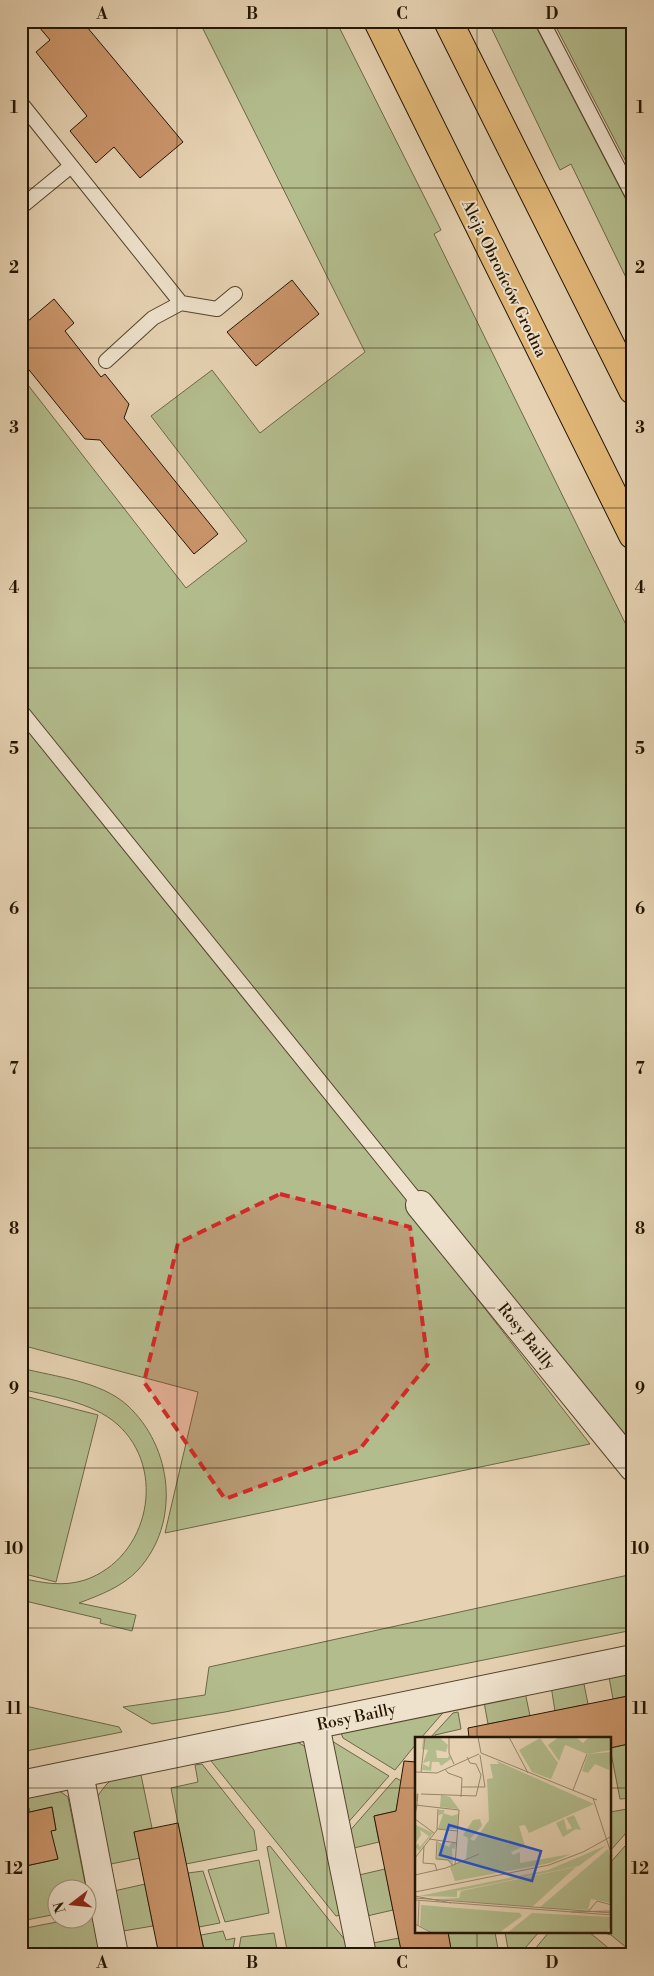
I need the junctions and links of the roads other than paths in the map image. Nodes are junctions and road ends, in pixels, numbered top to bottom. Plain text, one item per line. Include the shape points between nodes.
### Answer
1 (378, 21) edge
2 (448, 21) edge
3 (542, 21) edge
4 (21, 102) edge
5 (71, 166) junction
6 (633, 196) edge
7 (21, 207) edge
8 (235, 294) dead end
9 (181, 303) junction
10 (106, 361) dead end
11 (633, 390) edge
12 (633, 535) edge
13 (21, 711) edge
14 (420, 1205) joint
15 (633, 1468) edge
16 (633, 1659) edge
17 (314, 1725) junction
18 (79, 1773) junction
19 (21, 1785) edge
20 (114, 1955) edge
21 (362, 1955) edge

1 - 12 highway, Aleja Obrońców Grodna
2 - 11 highway
3 - 6 lane
4 - 5 lane
5 - 7 lane
5 - 9 lane
8 - 9 lane via 217,310
9 - 10 lane via 153,318
13 - 14 lane
14 - 15 street, Rosy Bailly
16 - 17 street, Rosy Bailly
17 - 18 street, Rosy Bailly
17 - 21 street
18 - 19 street, Rosy Bailly
18 - 20 street

